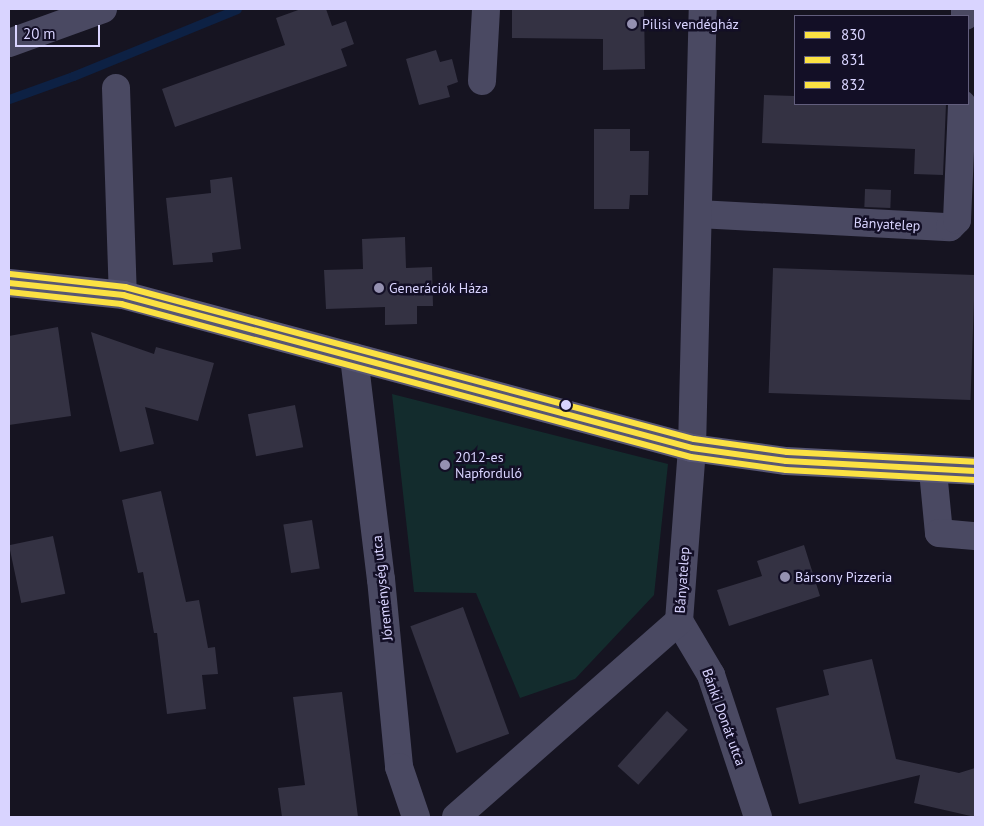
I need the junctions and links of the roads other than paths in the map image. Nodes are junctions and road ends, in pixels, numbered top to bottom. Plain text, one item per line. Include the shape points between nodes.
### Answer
1 (102, 9) edge
2 (486, 9) edge
3 (703, 9) edge
4 (9, 43) edge
5 (482, 81) dead end
6 (116, 88) dead end
7 (962, 105) edge
8 (698, 214) junction
9 (9, 283) edge
10 (123, 295) junction
11 (354, 357) junction
12 (692, 448) junction
13 (933, 471) junction
14 (975, 471) edge
15 (975, 536) edge
16 (679, 621) junction
17 (416, 817) edge
18 (456, 817) edge
19 (758, 817) edge

1 - 4 street
2 - 5 street
3 - 8 street, Bányatelep
6 - 10 street
7 - 8 street, Bányatelep via 957,220 950,228
8 - 12 street, Bányatelep
9 - 10 main road
10 - 11 main road
11 - 12 main road
11 - 17 street, Jóreménység utca via 381,579 399,767
12 - 13 main road via 786,461
12 - 16 street, Bányatelep
13 - 14 main road
13 - 15 street via 939,533
16 - 18 street
16 - 19 street, Bánki Donát utca via 711,675

